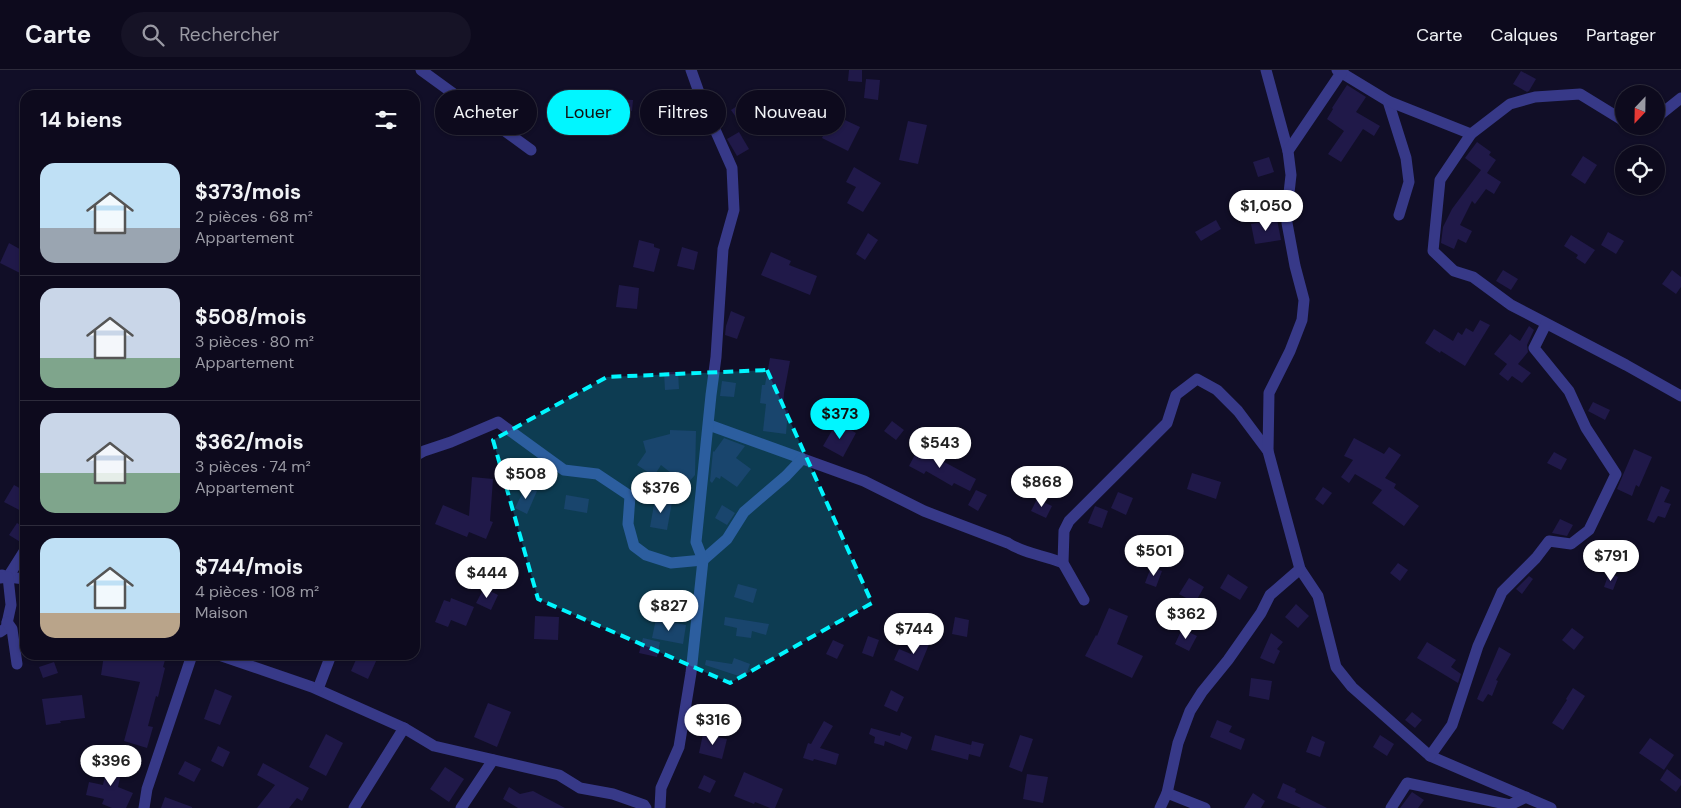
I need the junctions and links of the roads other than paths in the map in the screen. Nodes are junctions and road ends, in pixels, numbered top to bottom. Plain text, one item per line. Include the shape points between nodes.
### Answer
1 (421, 70) edge
2 (691, 70) edge
3 (1266, 70) edge
4 (1341, 70) edge
5 (1681, 98) edge
6 (1388, 101) junction
7 (1665, 111) edge
8 (1615, 115) edge
9 (1471, 134) junction
10 (531, 150) dead end
11 (1288, 151) junction
12 (1399, 215) dead end
13 (1546, 324) junction
14 (1681, 396) edge
15 (709, 425) junction
16 (1268, 451) junction
17 (420, 453) edge
18 (802, 459) junction
19 (20, 556) edge
20 (703, 560) junction
21 (1063, 563) junction
22 (1300, 569) junction
23 (3, 576) edge
24 (20, 578) edge
25 (1084, 600) dead end
26 (4, 627) edge
27 (190, 660) edge
28 (234, 660) edge
29 (329, 660) edge
30 (17, 664) dead end
31 (318, 689) junction
32 (404, 728) junction
33 (1430, 756) junction
34 (493, 760) junction
35 (1167, 793) junction
36 (1526, 797) junction
37 (144, 808) edge
38 (354, 808) edge
39 (461, 808) edge
40 (646, 808) edge
41 (660, 808) edge
42 (1160, 808) edge
43 (1205, 808) edge
44 (1391, 808) edge
45 (1551, 808) edge

1 - 10 street
2 - 15 street via 732,168 734,210 723,249
3 - 11 street
4 - 6 street
4 - 11 street
5 - 7 street
6 - 9 street
6 - 12 street via 1406,158 1409,182
8 - 9 street via 1580,94 1535,97 1510,104
9 - 13 street via 1440,180 1433,251 1454,271 1473,277 1511,305
11 - 16 street via 1291,175 1287,223 1304,300 1302,320 1269,393
13 - 14 street
13 - 33 street via 1534,348 1569,391 1586,428 1616,474 1589,530 1571,544 1549,541 1502,592 1478,646 1452,725
15 - 18 street
15 - 20 street via 696,542
16 - 21 street via 1238,411 1217,390 1197,379 1176,395 1167,423 1069,521 1064,532
16 - 22 street
17 - 20 street via 498,422 564,470 598,474 630,496 628,524 634,546 646,555 671,563
18 - 20 street via 744,512 727,540
18 - 21 street via 864,481 1019,550
19 - 23 street
20 - 41 street via 679,747 661,788
21 - 25 street
22 - 33 street via 1318,596 1336,667 1352,687
22 - 35 street via 1270,595 1261,613 1190,711 1178,743
23 - 24 street
23 - 26 street via 12,605
26 - 30 street via 12,629
27 - 37 street via 147,789
28 - 31 street
29 - 31 street
31 - 32 street
32 - 34 street via 434,746
32 - 38 street
33 - 36 street
34 - 39 street
34 - 40 street via 559,775 580,788 613,794
35 - 42 street
35 - 43 street
36 - 44 street via 1510,804 1407,783
36 - 45 street

